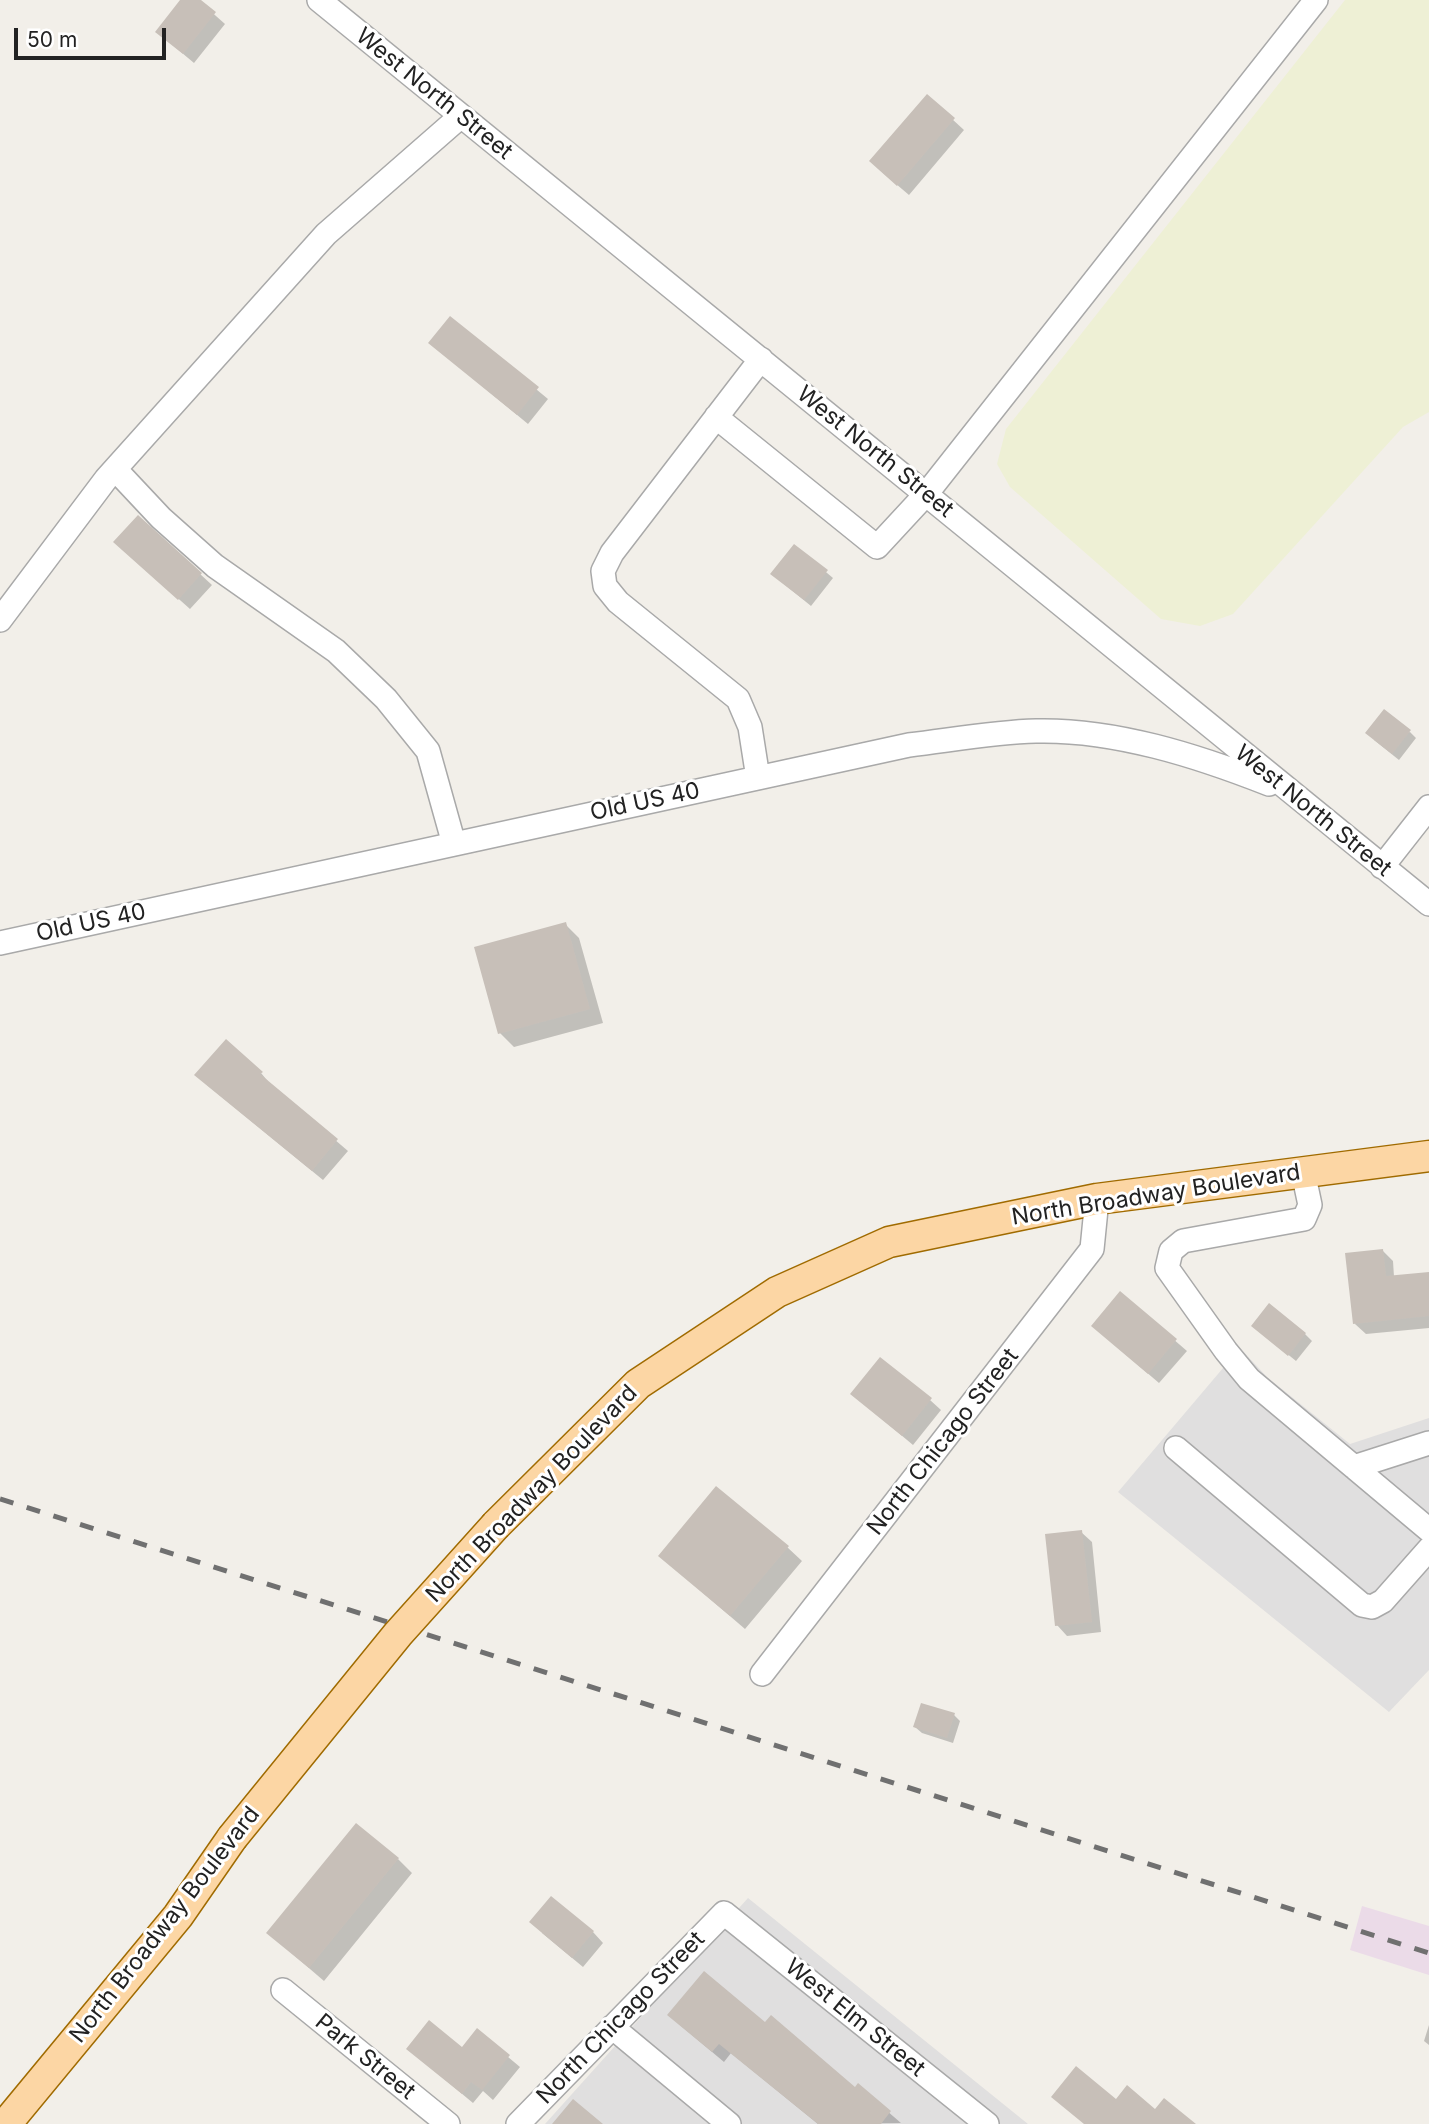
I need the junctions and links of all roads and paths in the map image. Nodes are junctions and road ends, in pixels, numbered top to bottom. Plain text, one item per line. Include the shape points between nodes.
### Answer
1 (320, 0) edge
2 (1316, 0) edge
3 (461, 116) junction
4 (761, 359) junction
5 (716, 417) junction
6 (115, 469) junction
7 (927, 494) junction
8 (0, 620) edge
9 (758, 778) junction
10 (1289, 792) junction
11 (1429, 807) edge
12 (454, 844) junction
13 (1382, 867) junction
14 (1429, 904) edge
15 (0, 943) edge
16 (1429, 1156) edge
17 (1303, 1172) junction
18 (1097, 1199) junction
19 (1429, 1443) edge
20 (1176, 1448) dead end
21 (1354, 1467) junction
22 (1429, 1530) edge
23 (1429, 1549) edge
24 (762, 1674) dead end
25 (724, 1913) joint
26 (283, 1990) dead end
27 (612, 2027) junction
28 (6, 2124) edge
29 (448, 2124) edge
30 (518, 2124) edge
31 (729, 2124) edge
32 (987, 2124) edge

1 - 3 street, West North Street
2 - 7 street
3 - 4 street, West North Street
3 - 6 street via 326,234
4 - 5 street
4 - 7 street, West North Street
5 - 7 street via 877,547
5 - 9 street via 611,553 603,571 605,586 618,602 738,699 751,727
6 - 8 street
6 - 12 street via 215,566 336,651 386,699 428,751
7 - 10 street, West North Street
9 - 10 street, Old US 40 via 909,745 1037,731 1135,741 1222,765
9 - 12 street, Old US 40
10 - 13 street, West North Street
11 - 13 street
12 - 15 street, Old US 40
13 - 14 street, West North Street
16 - 17 main road, North Broadway Boulevard
17 - 18 main road, North Broadway Boulevard
17 - 21 street via 1310,1205 1304,1219 1182,1241 1171,1251 1167,1268 1249,1379
18 - 24 street, North Chicago Street via 1092,1249
18 - 28 main road, North Broadway Boulevard, bridge via 889,1242 777,1292 638,1384 495,1525 398,1634 232,1839 178,1916
19 - 21 street
20 - 23 street via 1362,1605 1371,1607 1383,1601
21 - 22 street
25 - 27 street, North Chicago Street
25 - 32 street, West Elm Street
26 - 29 street, Park Street
27 - 30 street, North Chicago Street
27 - 31 street

